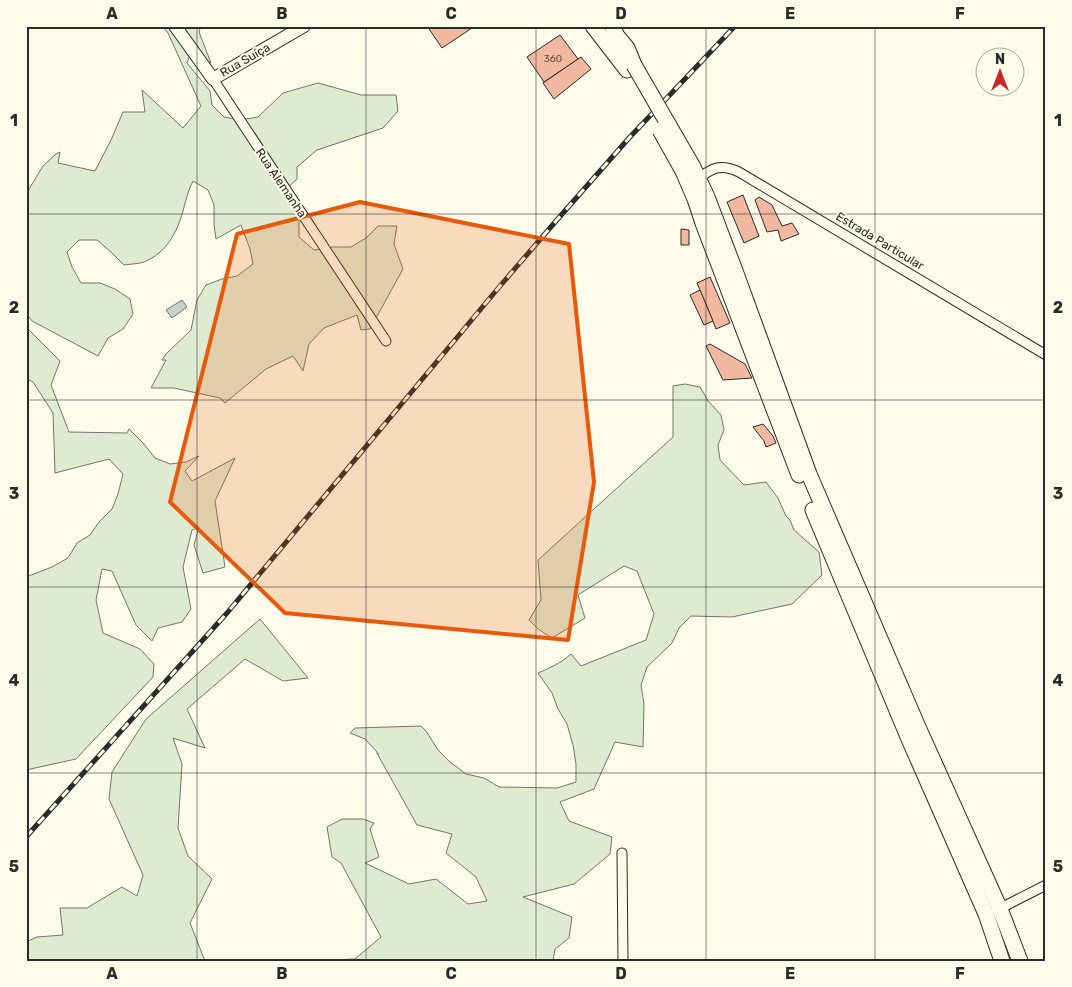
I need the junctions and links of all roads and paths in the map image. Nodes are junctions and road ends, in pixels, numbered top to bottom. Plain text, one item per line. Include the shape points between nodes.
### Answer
1 (175, 26) edge
2 (304, 26) edge
3 (593, 26) edge
4 (612, 26) edge
5 (630, 67) junction
6 (213, 79) junction
7 (691, 175) junction
8 (386, 341) dead end
9 (1046, 355) edge
10 (622, 853) dead end
11 (1046, 885) edge
12 (993, 912) junction
13 (623, 961) edge
14 (1002, 961) edge
15 (1020, 961) edge

1 - 6 street, Rua Alemanha
2 - 6 street, Rua Suíça
3 - 5 main road
4 - 5 main road via 627,48
5 - 7 main road, bridge
6 - 8 street, Rua Alemanha
7 - 9 street, Estrada Particular via 721,167 739,172
7 - 12 main road via 804,489 909,739
10 - 13 street
11 - 12 street
12 - 14 main road
12 - 15 main road

